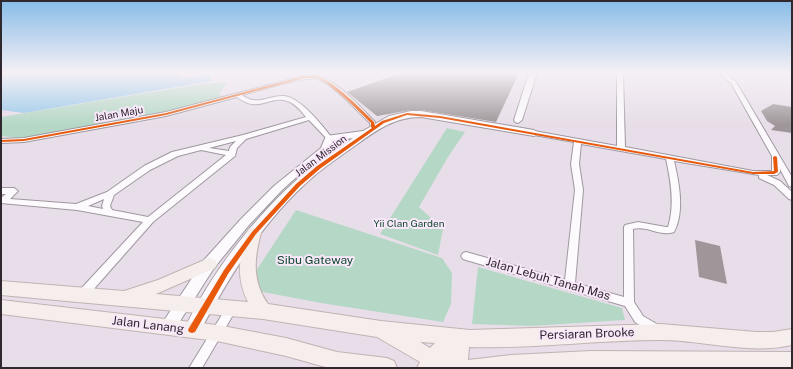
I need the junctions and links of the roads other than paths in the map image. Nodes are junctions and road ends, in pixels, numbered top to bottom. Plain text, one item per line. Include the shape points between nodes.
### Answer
1 (256, 90) edge
2 (335, 90) edge
3 (528, 90) edge
4 (620, 90) edge
5 (737, 90) edge
6 (238, 95) junction
7 (309, 118) junction
8 (518, 120) junction
9 (479, 123) junction
10 (370, 130) junction
11 (534, 133) junction
12 (245, 137) junction
13 (329, 138) junction
14 (1, 141) edge
15 (578, 141) junction
16 (191, 149) junction
17 (621, 149) junction
18 (232, 154) junction
19 (669, 157) junction
20 (776, 157) junction
21 (753, 173) junction
22 (792, 184) edge
23 (1, 191) edge
24 (110, 194) junction
25 (792, 197) edge
26 (77, 207) junction
27 (109, 213) junction
28 (150, 220) junction
29 (254, 233) junction
30 (466, 256) dead end
31 (209, 264) junction
32 (570, 286) junction
33 (1, 288) edge
34 (80, 296) junction
35 (120, 298) junction
36 (629, 303) junction
37 (183, 304) junction
38 (206, 306) junction
39 (1, 307) edge
40 (232, 308) junction
41 (263, 311) junction
42 (168, 327) junction
43 (381, 329) junction
44 (192, 330) junction
45 (661, 332) junction
46 (217, 333) junction
47 (792, 337) edge
48 (460, 338) junction
49 (792, 361) edge
50 (429, 363) edge
51 (576, 364) edge
52 (698, 364) edge
53 (772, 364) edge
54 (347, 365) edge
55 (195, 368) edge
56 (388, 368) edge
57 (455, 368) edge
58 (458, 368) edge
59 (471, 368) edge

1 - 6 street, Jalan Maju
2 - 10 street via 373,122
3 - 8 street
4 - 17 street
5 - 20 street
6 - 7 street via 251,103 292,100
6 - 14 street, Jalan Maju via 138,120 24,140
7 - 12 street
7 - 13 street
8 - 9 street via 504,124
8 - 11 street via 522,127
9 - 10 street, Jalan Mission via 407,114 396,116
9 - 11 street
10 - 13 street
10 - 29 street, Jalan Mission via 298,185
11 - 15 street
12 - 16 street
12 - 18 street via 234,147
13 - 31 street, Jalan Mission via 326,149 278,188
15 - 17 street
15 - 32 street via 575,164 579,190
16 - 18 street via 210,149
16 - 24 street via 165,158
17 - 19 street
18 - 28 street
19 - 21 street
19 - 36 street via 675,194 673,226 668,231 635,225 628,227
20 - 21 street via 774,174
20 - 22 street
21 - 25 street via 777,183
23 - 26 street via 14,191 3,201
24 - 26 street
24 - 27 street via 106,206
26 - 27 street
27 - 28 street
28 - 34 street
29 - 38 street, Jalan Mission
29 - 41 main road via 246,256 246,272 252,297
30 - 32 street, Jalan Lebuh Tanah Mas
31 - 35 main road via 163,285
31 - 37 street, Jalan Mission
32 - 36 street, Jalan Lebuh Tanah Mas
33 - 34 main road
34 - 35 main road
35 - 37 main road
36 - 45 street via 639,319
37 - 38 main road
37 - 42 street, Jalan Mission
38 - 40 main road
38 - 44 street, Jalan Mission
39 - 42 main road, Jalan Lanang
40 - 41 main road
40 - 46 street
41 - 43 main road
42 - 44 main road, Jalan Lanang
43 - 48 main road, Persiaran Brooke
43 - 50 main road
44 - 46 main road, Jalan Lanang
45 - 47 main road, Persiaran Brooke via 756,341
45 - 48 main road, Persiaran Brooke
46 - 54 main road, Jalan Lanang via 286,347
46 - 55 street
48 - 50 main road
48 - 58 main road
49 - 53 main road
50 - 57 main road
51 - 52 main road via 649,358
51 - 59 main road
52 - 53 main road
54 - 56 main road, Jalan Lanang

